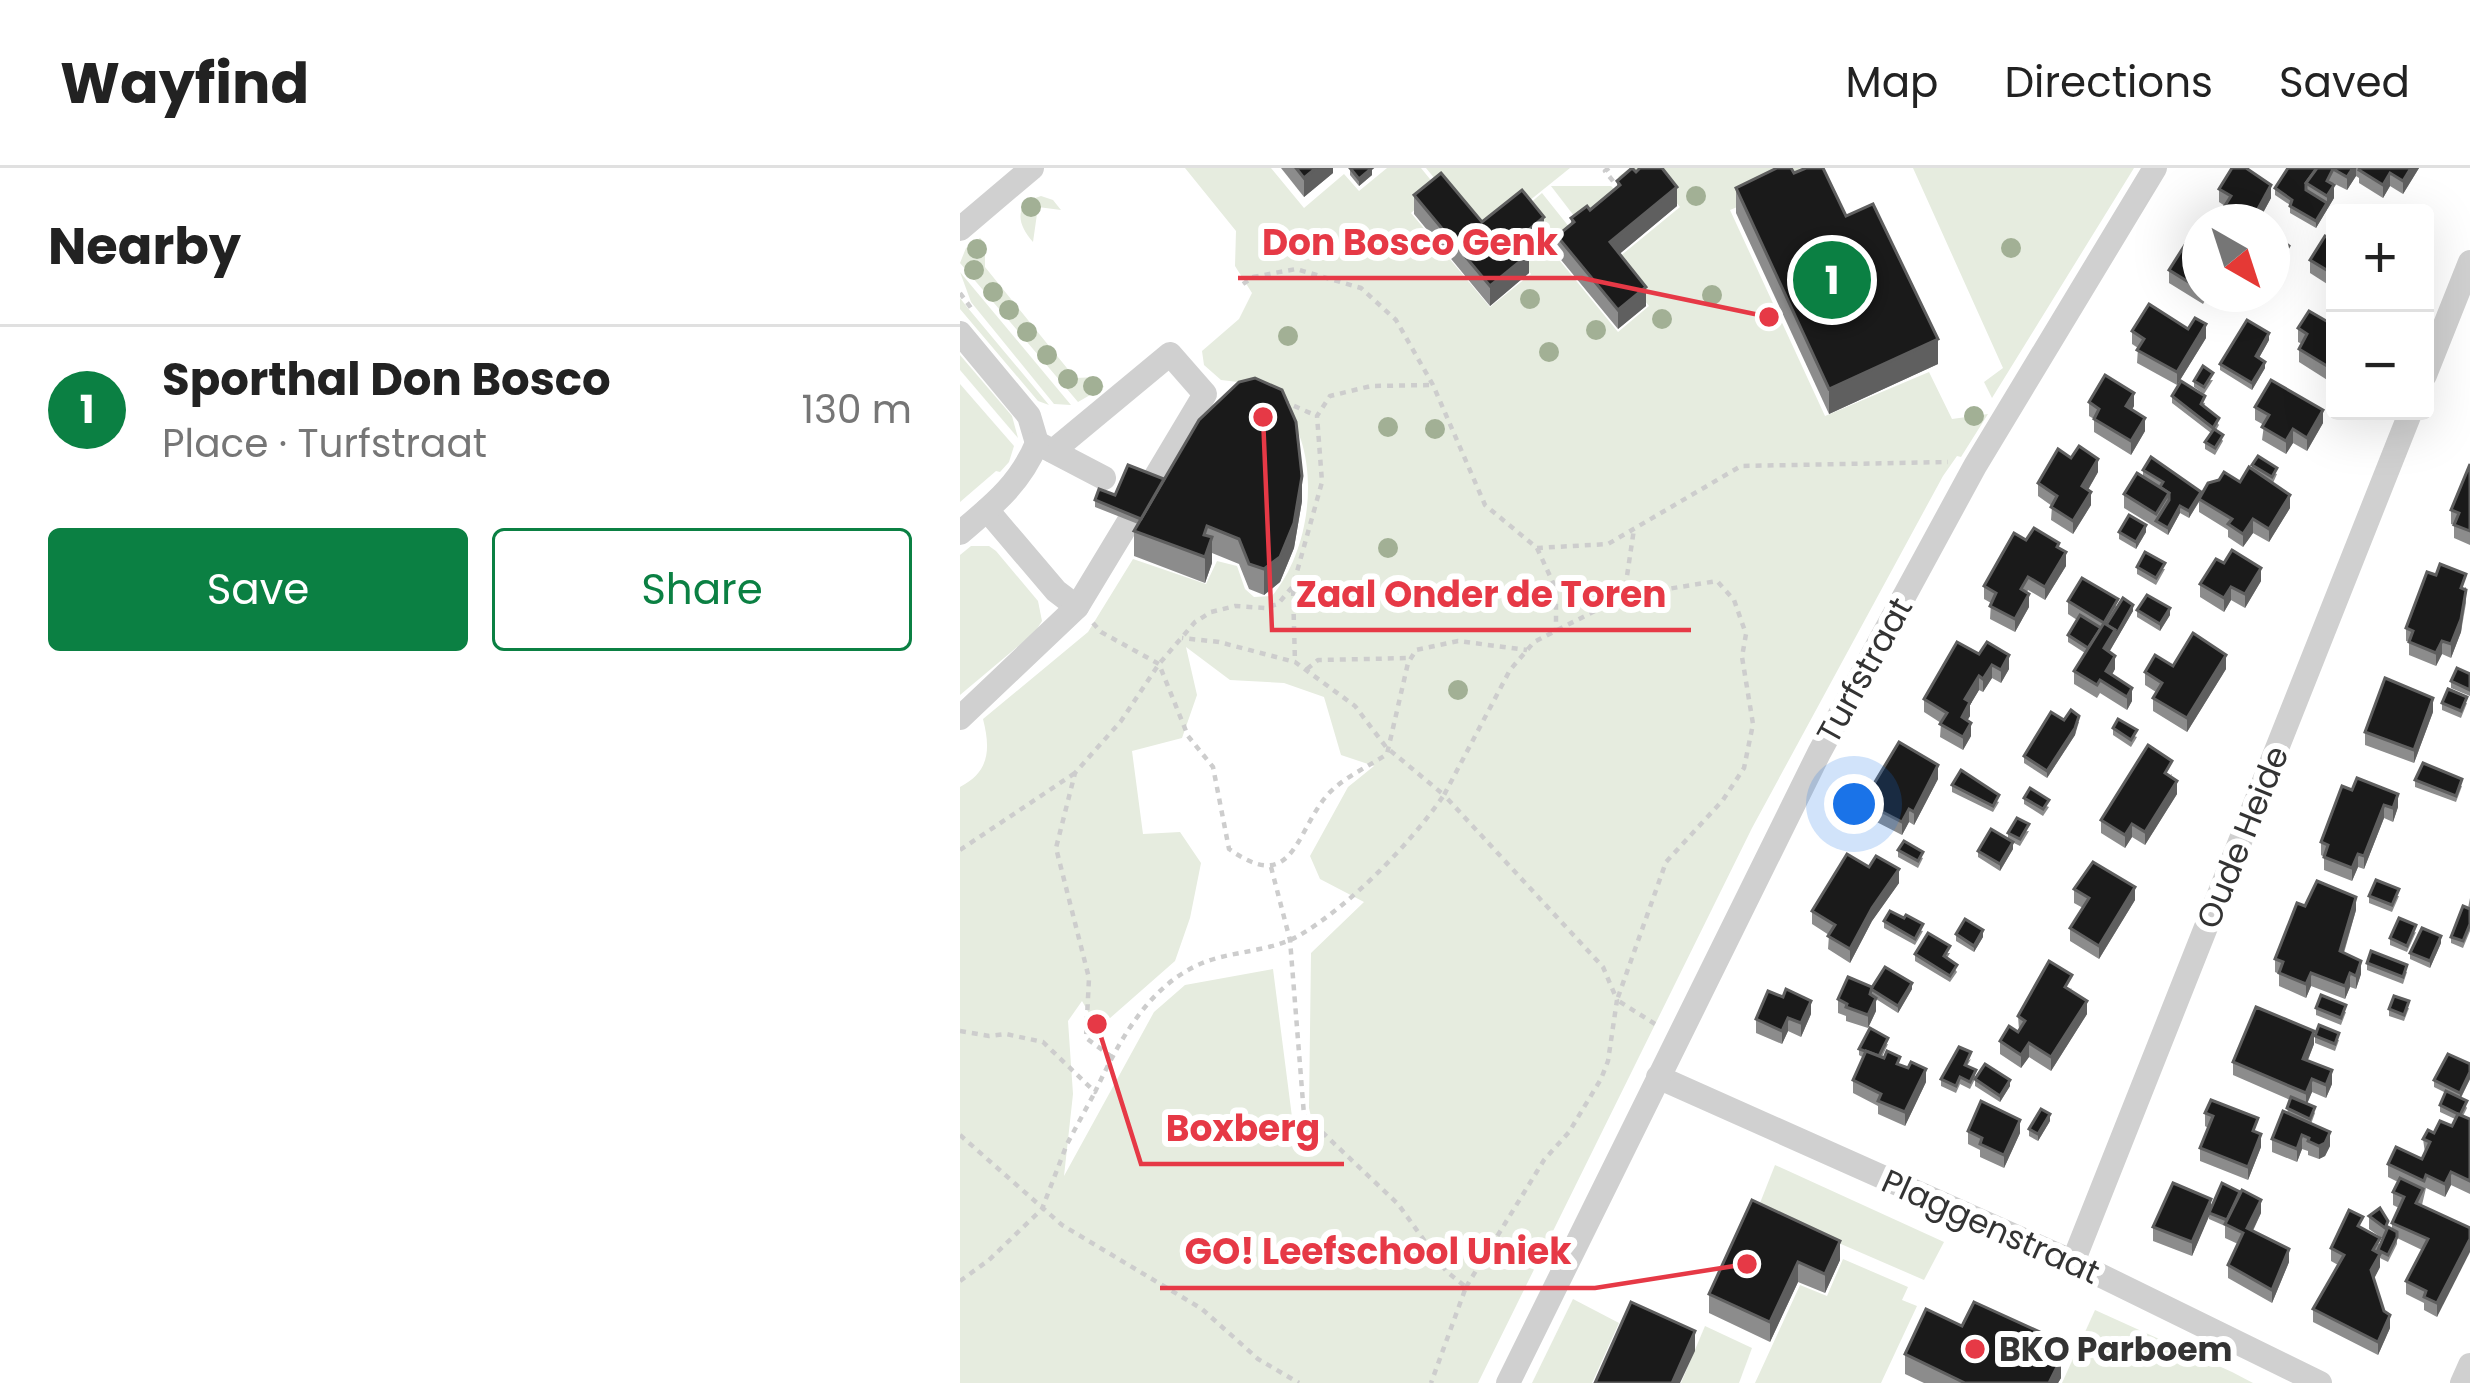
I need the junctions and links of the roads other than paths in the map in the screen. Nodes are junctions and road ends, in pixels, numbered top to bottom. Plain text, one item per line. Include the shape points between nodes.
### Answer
1 (1032, 168) edge
2 (2155, 168) edge
3 (960, 229) edge
4 (2470, 262) edge
5 (960, 334) edge
6 (2434, 352) edge
7 (2407, 420) edge
8 (1045, 447) junction
9 (1104, 478) dead end
10 (1153, 481) edge
11 (987, 510) junction
12 (1129, 521) edge
13 (960, 533) edge
14 (1083, 613) junction
15 (960, 718) edge
16 (1658, 1077) junction
17 (2073, 1262) junction
18 (2470, 1365) edge
19 (1508, 1383) edge
20 (2320, 1383) edge
21 (2462, 1383) edge

1 - 3 street
2 - 16 street, Turfstraat via 1953,507
4 - 6 street
5 - 8 street
7 - 17 street, Oude Heide
8 - 9 street
8 - 10 street via 1170,354 1205,394
8 - 11 street
11 - 13 street
11 - 14 street
12 - 14 street
14 - 15 street
16 - 17 street, Plaggenstraat
16 - 19 street, Turfstraat
17 - 20 street, Plaggenstraat
18 - 21 street

